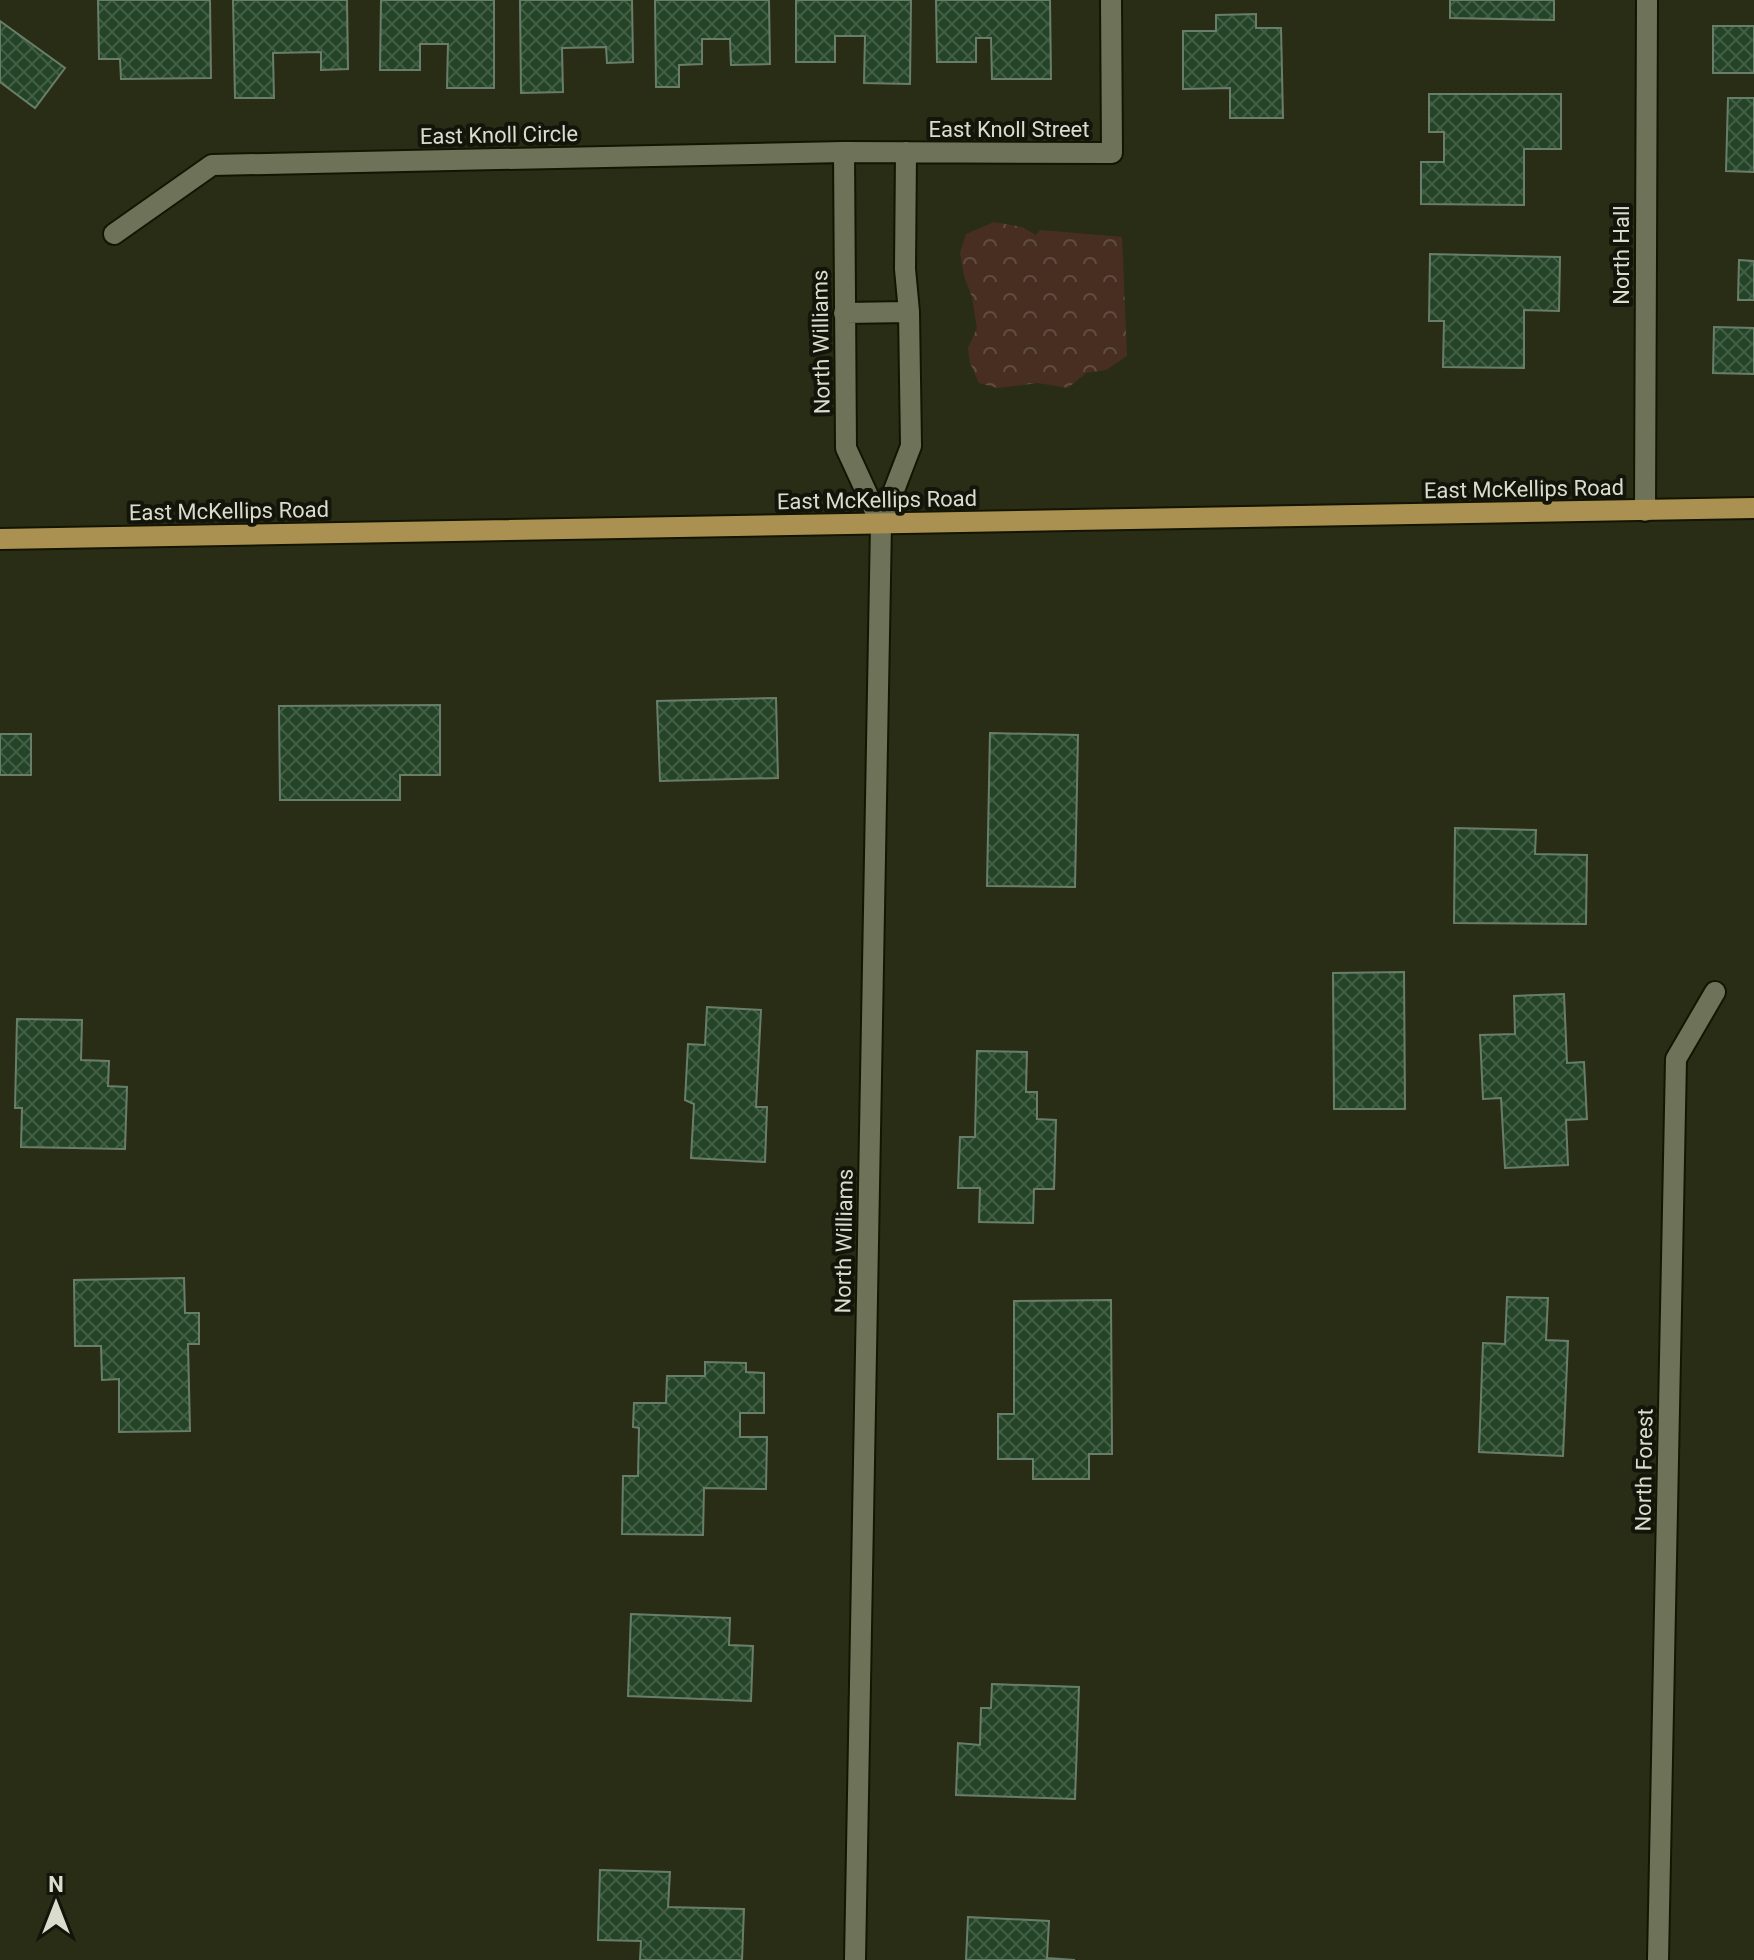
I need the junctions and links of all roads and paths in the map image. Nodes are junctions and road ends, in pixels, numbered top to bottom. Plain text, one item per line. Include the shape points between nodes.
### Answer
1 (1111, 0) edge
2 (1647, 0) edge
3 (844, 152) junction
4 (906, 152) junction
5 (114, 234) dead end
6 (909, 312) junction
7 (844, 313) junction
8 (1754, 508) edge
9 (1645, 511) junction
10 (881, 524) junction
11 (0, 539) edge
12 (1715, 992) dead end
13 (855, 1960) edge
14 (1658, 1960) edge

1 - 4 street, East Knoll Street via 1112,153
2 - 9 street, North Hall
3 - 4 street, East Knoll Circle
3 - 5 street, East Knoll Circle via 212,165
3 - 7 street, North Williams
4 - 6 street, North Williams
6 - 7 street
6 - 10 street, North Williams via 911,446
7 - 10 street, North Williams via 846,448
8 - 9 main road, East McKellips Road
9 - 10 main road, East McKellips Road
10 - 11 main road, East McKellips Road
10 - 13 street, North Williams
12 - 14 street, North Forest via 1676,1059

